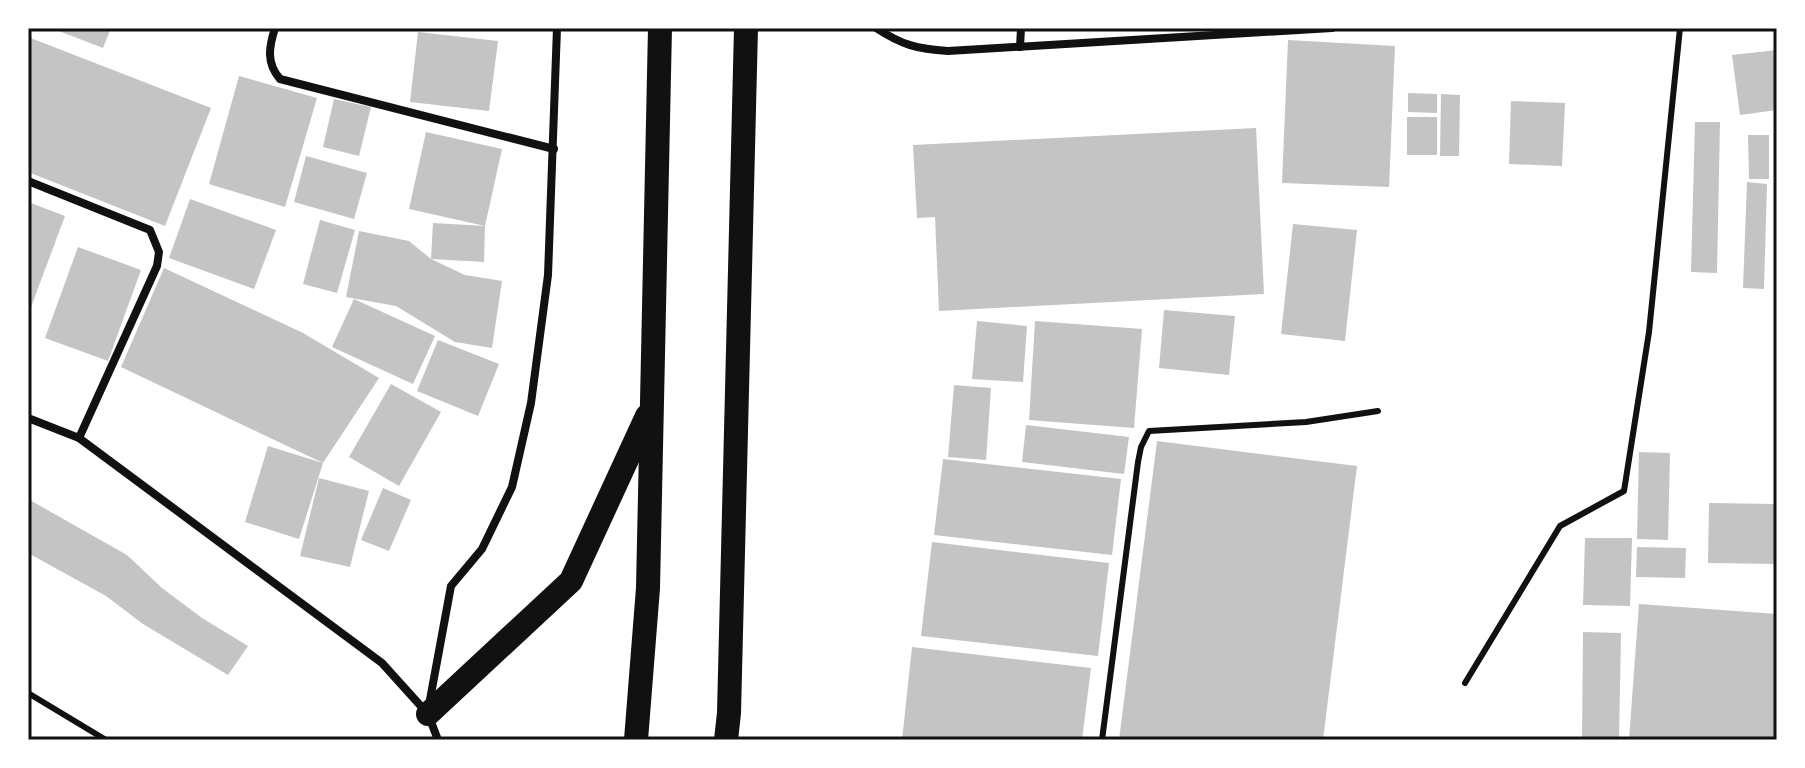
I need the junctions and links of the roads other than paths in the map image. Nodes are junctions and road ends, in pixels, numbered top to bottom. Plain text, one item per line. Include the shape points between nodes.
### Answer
1 (275, 28) edge
2 (557, 28) edge
3 (660, 28) edge
4 (746, 28) edge
5 (876, 28) edge
6 (1021, 28) edge
7 (1332, 28) edge
8 (1680, 28) edge
9 (1278, 30) edge
10 (1020, 47) junction
11 (554, 149) junction
12 (28, 181) edge
13 (653, 404) junction
14 (1378, 411) dead end
15 (28, 418) edge
16 (79, 438) junction
17 (1465, 683) dead end
18 (28, 693) edge
19 (428, 714) junction
20 (106, 740) edge
21 (438, 740) edge
22 (636, 740) edge
23 (726, 740) edge
24 (1102, 740) edge

1 - 11 street via 270,60 280,79
2 - 11 street
3 - 13 highway
4 - 23 highway
5 - 10 street via 917,49
6 - 10 street
7 - 9 street
8 - 17 lane via 1649,332 1624,491 1560,526
9 - 10 street
11 - 19 street via 548,275 531,403 512,487 482,549 451,586
12 - 16 street via 150,230 159,252
13 - 19 highway via 571,581
13 - 22 highway via 648,588
14 - 24 lane via 1306,422 1149,431 1138,462
15 - 16 street
16 - 19 street via 382,663
18 - 20 lane
19 - 21 street

